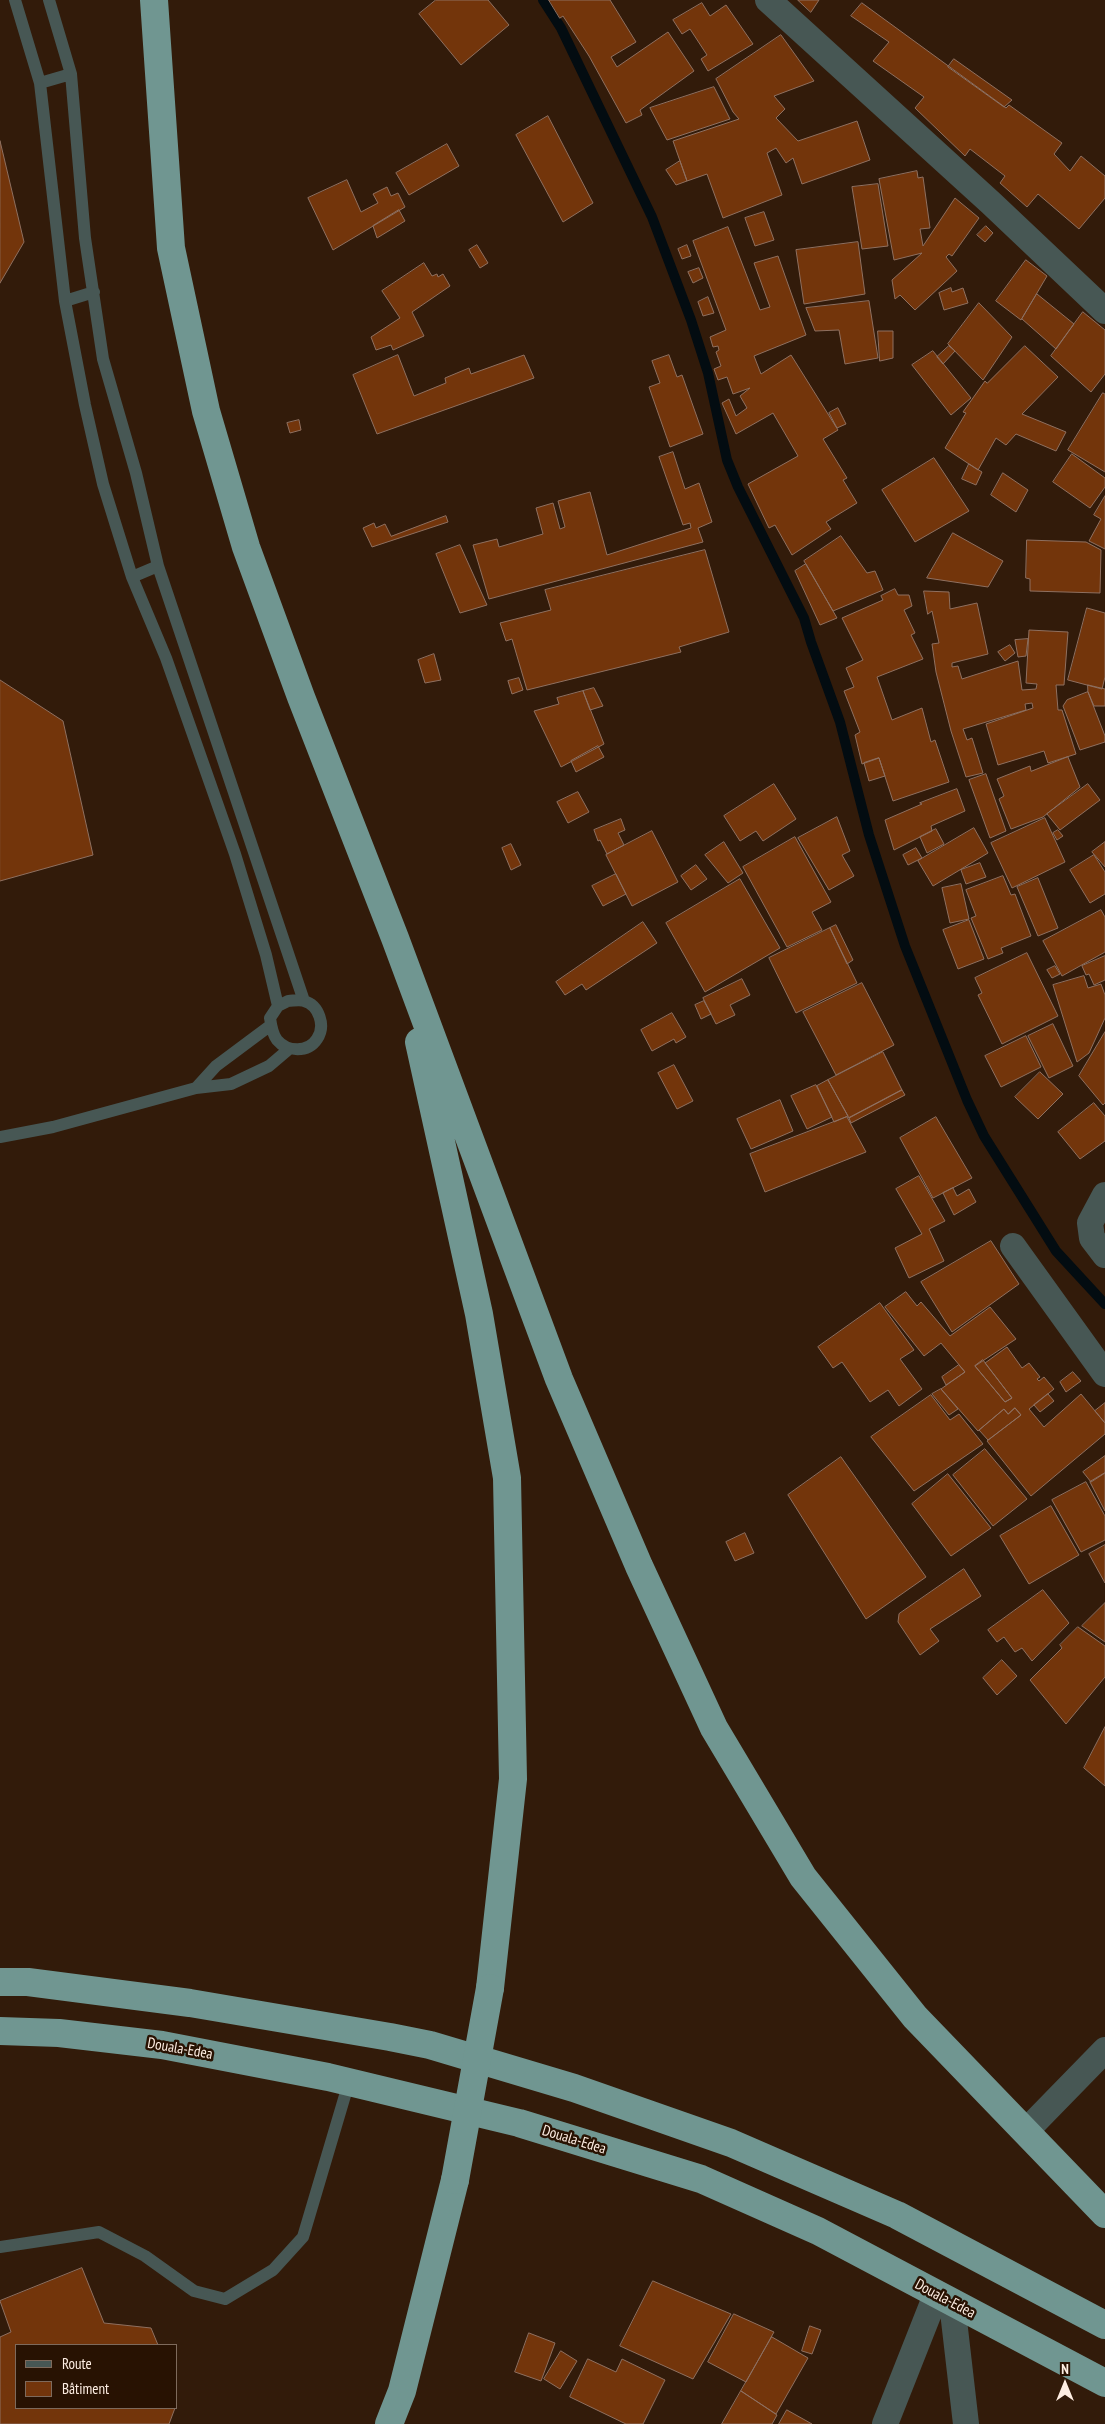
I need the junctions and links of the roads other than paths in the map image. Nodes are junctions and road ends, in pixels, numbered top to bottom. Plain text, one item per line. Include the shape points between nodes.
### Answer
1 (15, 0) edge
2 (49, 0) edge
3 (768, 0) edge
4 (150, 8) edge
5 (71, 74) junction
6 (40, 83) junction
7 (94, 292) junction
8 (65, 301) junction
9 (1105, 311) edge
10 (158, 566) junction
11 (132, 577) junction
12 (395, 938) junction
13 (304, 1000) junction
14 (278, 1006) junction
15 (271, 1025) junction
16 (289, 1049) junction
17 (196, 1088) junction
18 (0, 1137) edge
19 (1105, 1195) edge
20 (1013, 1246) dead end
21 (1105, 1254) edge
22 (1105, 1374) edge
23 (0, 1982) edge
24 (0, 2031) edge
25 (0, 2048) edge
26 (1105, 2050) edge
27 (339, 2080) junction
28 (1026, 2131) junction
29 (1105, 2214) edge
30 (0, 2247) edge
31 (944, 2299) junction
32 (1105, 2325) edge
33 (1105, 2383) edge
34 (389, 2424) edge
35 (885, 2424) edge
36 (966, 2424) edge

1 - 6 lane
2 - 5 lane
3 - 9 street
4 - 12 highway via 171,248 206,411 246,548
5 - 6 lane
5 - 7 lane via 85,238
6 - 8 lane
7 - 8 lane
7 - 10 lane via 103,359 136,473
8 - 11 lane via 103,484
10 - 11 lane
10 - 13 lane
11 - 14 lane via 169,667 235,854 266,954
12 - 28 highway via 560,1379 638,1566 714,1728 803,1877 915,2017
12 - 34 highway, bridge via 479,1314 507,1478 513,1779 490,1988 455,2180 402,2391
13 - 14 lane via 288,1000
13 - 16 lane via 317,1010 322,1024 317,1039 305,1049
14 - 15 lane via 270,1018
15 - 16 lane via 276,1040
15 - 17 lane via 216,1066
16 - 17 lane via 269,1066 231,1084
17 - 18 lane via 53,1127
19 - 21 street via 1090,1223 1092,1238
20 - 22 street
23 - 32 highway via 28,1982 190,2003 390,2037 430,2045 574,2088 732,2143 888,2212
24 - 27 highway, Douala-Edea via 162,2045
25 - 27 highway
26 - 28 street
27 - 30 lane via 303,2237 273,2270 225,2299 194,2292 145,2256 99,2232
27 - 31 highway, Douala-Edea via 519,2123 701,2179 818,2231
28 - 29 highway
31 - 33 highway, Douala-Edea
31 - 35 street
31 - 36 street

